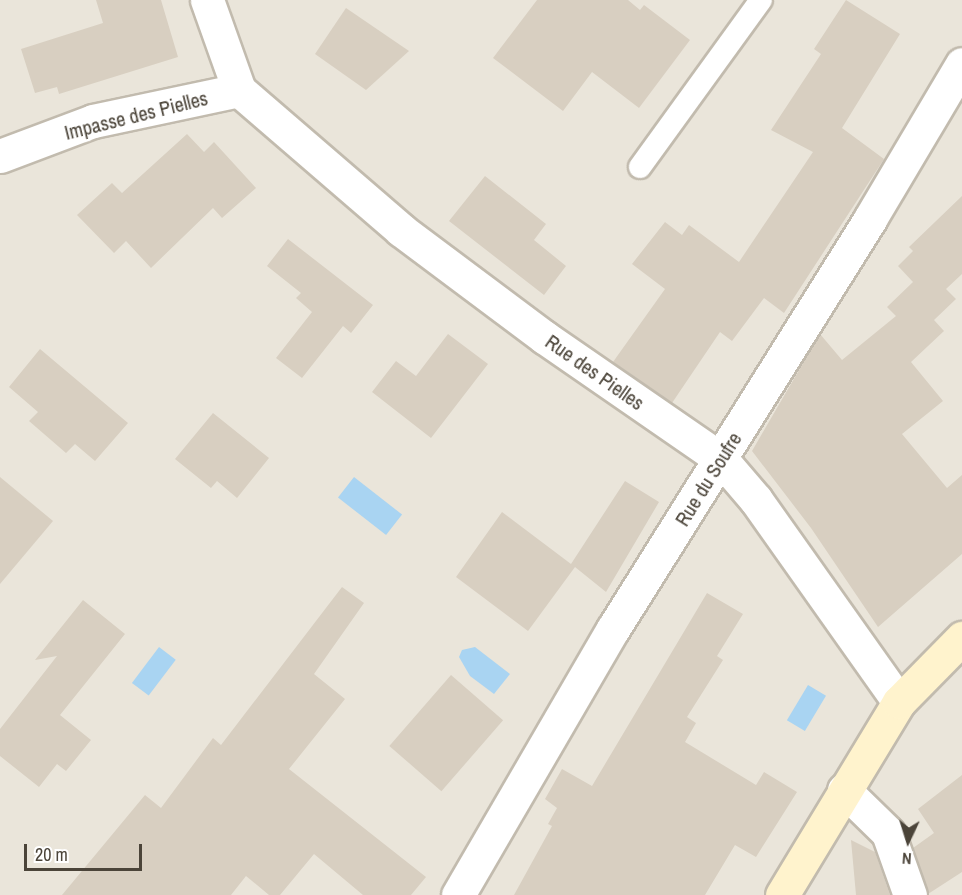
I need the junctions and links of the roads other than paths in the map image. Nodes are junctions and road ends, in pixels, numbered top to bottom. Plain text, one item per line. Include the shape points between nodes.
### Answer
1 (207, 0) edge
2 (760, 0) edge
3 (962, 64) edge
4 (239, 90) junction
5 (0, 156) edge
6 (640, 167) dead end
7 (721, 459) junction
8 (962, 638) edge
9 (899, 702) junction
10 (844, 790) junction
11 (458, 895) edge
12 (782, 895) edge
13 (910, 895) edge

1 - 4 street
2 - 6 lane
3 - 7 street, Rue du Soufre
4 - 5 street, Impasse des Pielles via 93,121
4 - 7 street, Rue des Pielles via 402,230 544,337
7 - 9 street, Rue des Pielles via 756,500
7 - 11 street, Rue du Soufre via 612,628
8 - 9 main road
9 - 10 main road
10 - 12 main road
10 - 13 street via 888,833

